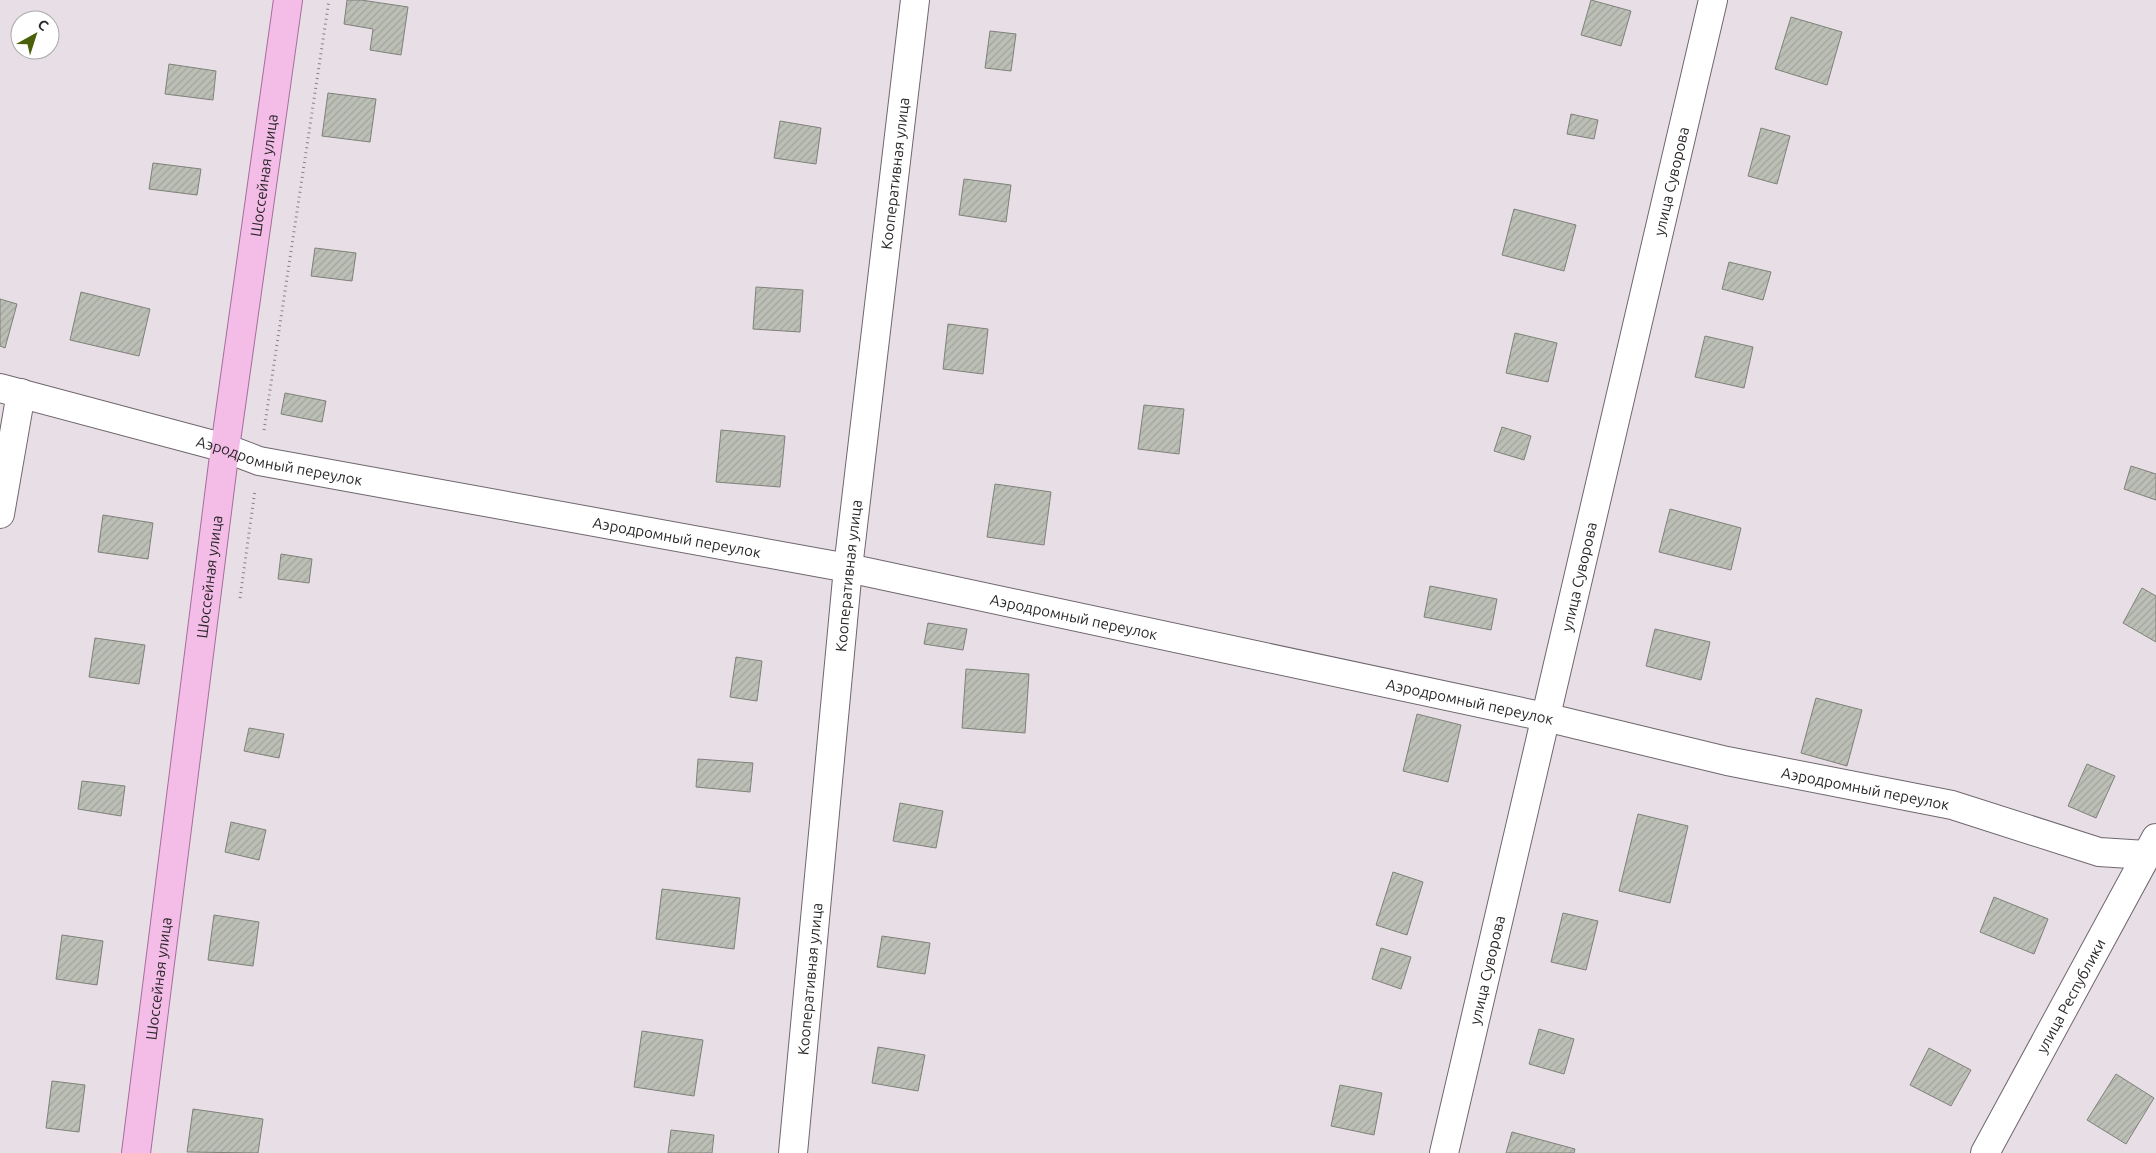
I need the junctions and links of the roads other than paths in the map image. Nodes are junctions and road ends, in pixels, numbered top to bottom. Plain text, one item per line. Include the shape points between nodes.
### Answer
1 (288, 0) edge
2 (915, 0) edge
3 (1713, 0) edge
4 (10, 390) edge
5 (225, 448) junction
6 (0, 514) edge
7 (848, 568) junction
8 (1545, 717) junction
9 (2151, 847) edge
10 (136, 1153) edge
11 (793, 1153) edge
12 (1444, 1153) edge
13 (1985, 1153) edge

1 - 5 main road, Шоссейная улица
2 - 7 street, Кооперативная улица
3 - 8 street, улица Суворова
4 - 5 street, Аэродромный переулок
4 - 6 street
5 - 7 street, Аэродромный переулок via 259,461
5 - 10 main road, Шоссейная улица
7 - 8 street, Аэродромный переулок
7 - 11 street, Кооперативная улица
8 - 9 street, Аэродромный переулок via 1727,760 1952,806 2099,852
8 - 12 street, улица Суворова
9 - 13 street, улица Республики

